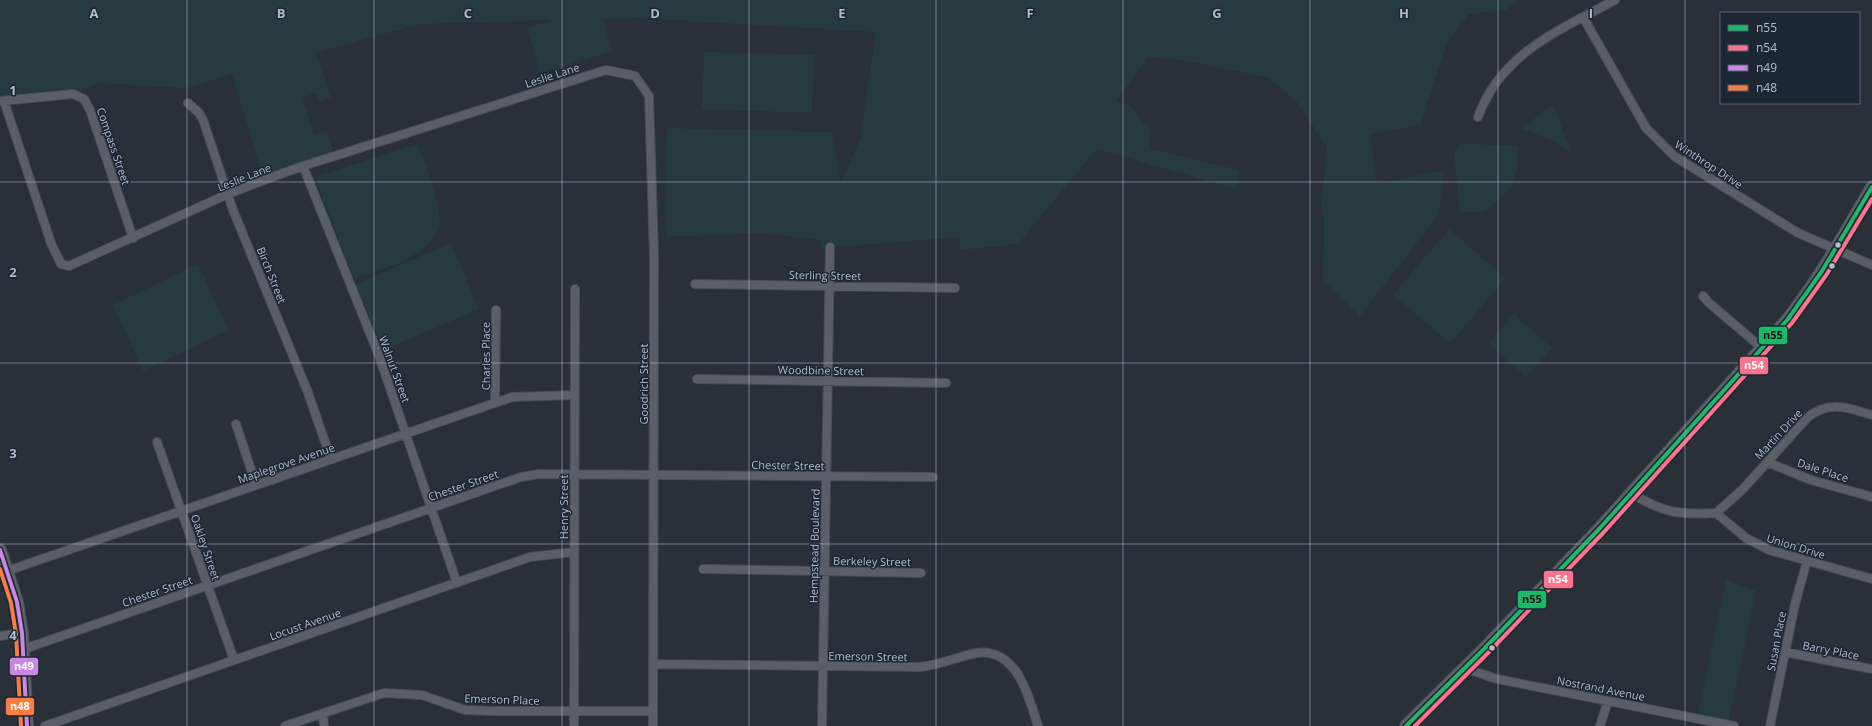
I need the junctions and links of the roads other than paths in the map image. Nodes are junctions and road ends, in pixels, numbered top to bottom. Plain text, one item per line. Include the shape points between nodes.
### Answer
1 (1615, 0) edge
2 (1583, 17) junction
3 (606, 70) joint
4 (2, 101) edge
5 (188, 103) dead end
6 (1478, 116) dead end
7 (303, 166) junction
8 (1872, 186) edge
9 (228, 194) junction
10 (133, 238) junction
11 (830, 247) dead end
12 (1834, 250) junction
13 (1872, 265) edge
14 (695, 284) dead end
15 (829, 287) junction
16 (955, 288) dead end
17 (575, 289) dead end
18 (1704, 296) dead end
19 (496, 310) dead end
20 (1762, 348) junction
21 (697, 380) dead end
22 (828, 381) junction
23 (946, 383) dead end
24 (575, 395) junction
25 (495, 402) junction
26 (1872, 415) edge
27 (236, 424) dead end
28 (406, 433) junction
29 (157, 442) dead end
30 (331, 459) junction
31 (1767, 462) junction
32 (574, 474) junction
33 (653, 474) junction
34 (826, 476) junction
35 (933, 477) dead end
36 (256, 485) junction
37 (1631, 493) junction
38 (1872, 497) edge
39 (432, 508) junction
40 (182, 511) junction
41 (1716, 514) junction
42 (0, 550) edge
43 (574, 552) junction
44 (1806, 561) junction
45 (702, 569) dead end
46 (7, 571) junction
47 (824, 571) junction
48 (921, 574) dead end
49 (1872, 579) edge
50 (457, 582) junction
51 (208, 586) junction
52 (22, 633) junction
53 (0, 636) edge
54 (24, 649) junction
55 (1785, 652) junction
56 (234, 660) junction
57 (653, 664) junction
58 (823, 666) junction
59 (1464, 668) junction
60 (1872, 669) edge
61 (1608, 701) junction
62 (574, 711) junction
63 (653, 711) junction
64 (323, 713) junction
65 (1689, 717) junction
66 (27, 726) edge
67 (45, 726) edge
68 (285, 726) edge
69 (324, 726) edge
70 (574, 726) edge
71 (653, 726) edge
72 (822, 726) edge
73 (1038, 726) edge
74 (1406, 726) edge
75 (1600, 726) edge
76 (1686, 726) edge
77 (1734, 726) edge
78 (1770, 726) edge

1 - 2 street
2 - 6 street via 1534,45 1511,64 1495,84
2 - 12 street, Winthrop Drive via 1646,128 1665,149 1798,233
3 - 7 street, Leslie Lane
3 - 33 street, Goodrich Street via 635,76 650,96 654,256
4 - 10 street, Compass Street via 73,94 84,98
4 - 10 street, Leslie Lane via 51,244 61,264 74,265
5 - 9 street, Birch Street via 203,120
7 - 9 street, Leslie Lane
7 - 28 street, Walnut Street via 379,356
8 - 12 main road
9 - 10 street, Leslie Lane
9 - 30 street, Birch Street via 307,390
11 - 15 street, Hempstead Boulevard
12 - 13 street, Winthrop Drive
12 - 20 main road via 1802,302
14 - 15 street, Sterling Street
15 - 16 street, Sterling Street
15 - 22 street, Hempstead Boulevard
17 - 24 street, Henry Street
18 - 20 street
19 - 25 street, Charles Place
20 - 37 main road
21 - 22 street, Woodbine Street
22 - 23 street, Woodbine Street
22 - 34 street, Hempstead Boulevard
24 - 25 street, Maplegrove Avenue via 522,396
24 - 32 street, Henry Street
25 - 28 street, Maplegrove Avenue
26 - 31 street, Martin Drive via 1843,407 1823,408 1808,417
27 - 36 street
28 - 30 street, Maplegrove Avenue
28 - 39 street, Walnut Street
29 - 40 street, Oakley Street
30 - 36 street, Maplegrove Avenue
31 - 38 street, Dale Place via 1811,480
31 - 41 street, Martin Drive
32 - 33 street, Chester Street
32 - 39 street, Chester Street via 521,477
32 - 43 street, Henry Street
33 - 34 street, Chester Street
33 - 57 street, Goodrich Street
34 - 35 street, Chester Street
34 - 47 street, Hempstead Boulevard
36 - 40 street, Maplegrove Avenue
37 - 41 street via 1658,508 1672,512 1688,515
37 - 59 main road
39 - 50 street, Walnut Street
39 - 51 street, Chester Street
40 - 46 street, Maplegrove Avenue
40 - 51 street, Oakley Street
41 - 44 street, Union Drive via 1756,545
42 - 46 main road
43 - 50 street, Locust Avenue via 530,557
43 - 62 street, Henry Street
44 - 49 street, Union Drive
44 - 55 street, Susan Place
45 - 47 street, Berkeley Street
46 - 52 main road via 17,602
47 - 48 street, Berkeley Street
47 - 58 street, Hempstead Boulevard
50 - 56 street, Locust Avenue
51 - 54 street, Chester Street
51 - 56 street, Oakley Street
52 - 53 street
52 - 54 main road
54 - 66 main road
55 - 60 street, Barry Place
55 - 78 street, Susan Place
56 - 67 street, Locust Avenue
57 - 58 street, Emerson Street
57 - 63 street, Goodrich Street
58 - 72 street, Hempstead Boulevard
58 - 73 street, Emerson Street via 920,667 939,665 978,653 992,654 1008,662 1018,674
59 - 61 street, Nostrand Avenue via 1497,679
59 - 74 main road
61 - 65 street, Nostrand Avenue
61 - 75 street
62 - 63 street, Emerson Place
62 - 64 street, Emerson Place via 465,710 422,695 396,692 373,696
62 - 70 street, Henry Street
63 - 71 street, Goodrich Street
64 - 68 street, Emerson Place
64 - 69 street
65 - 76 street
65 - 77 street, Nostrand Avenue

